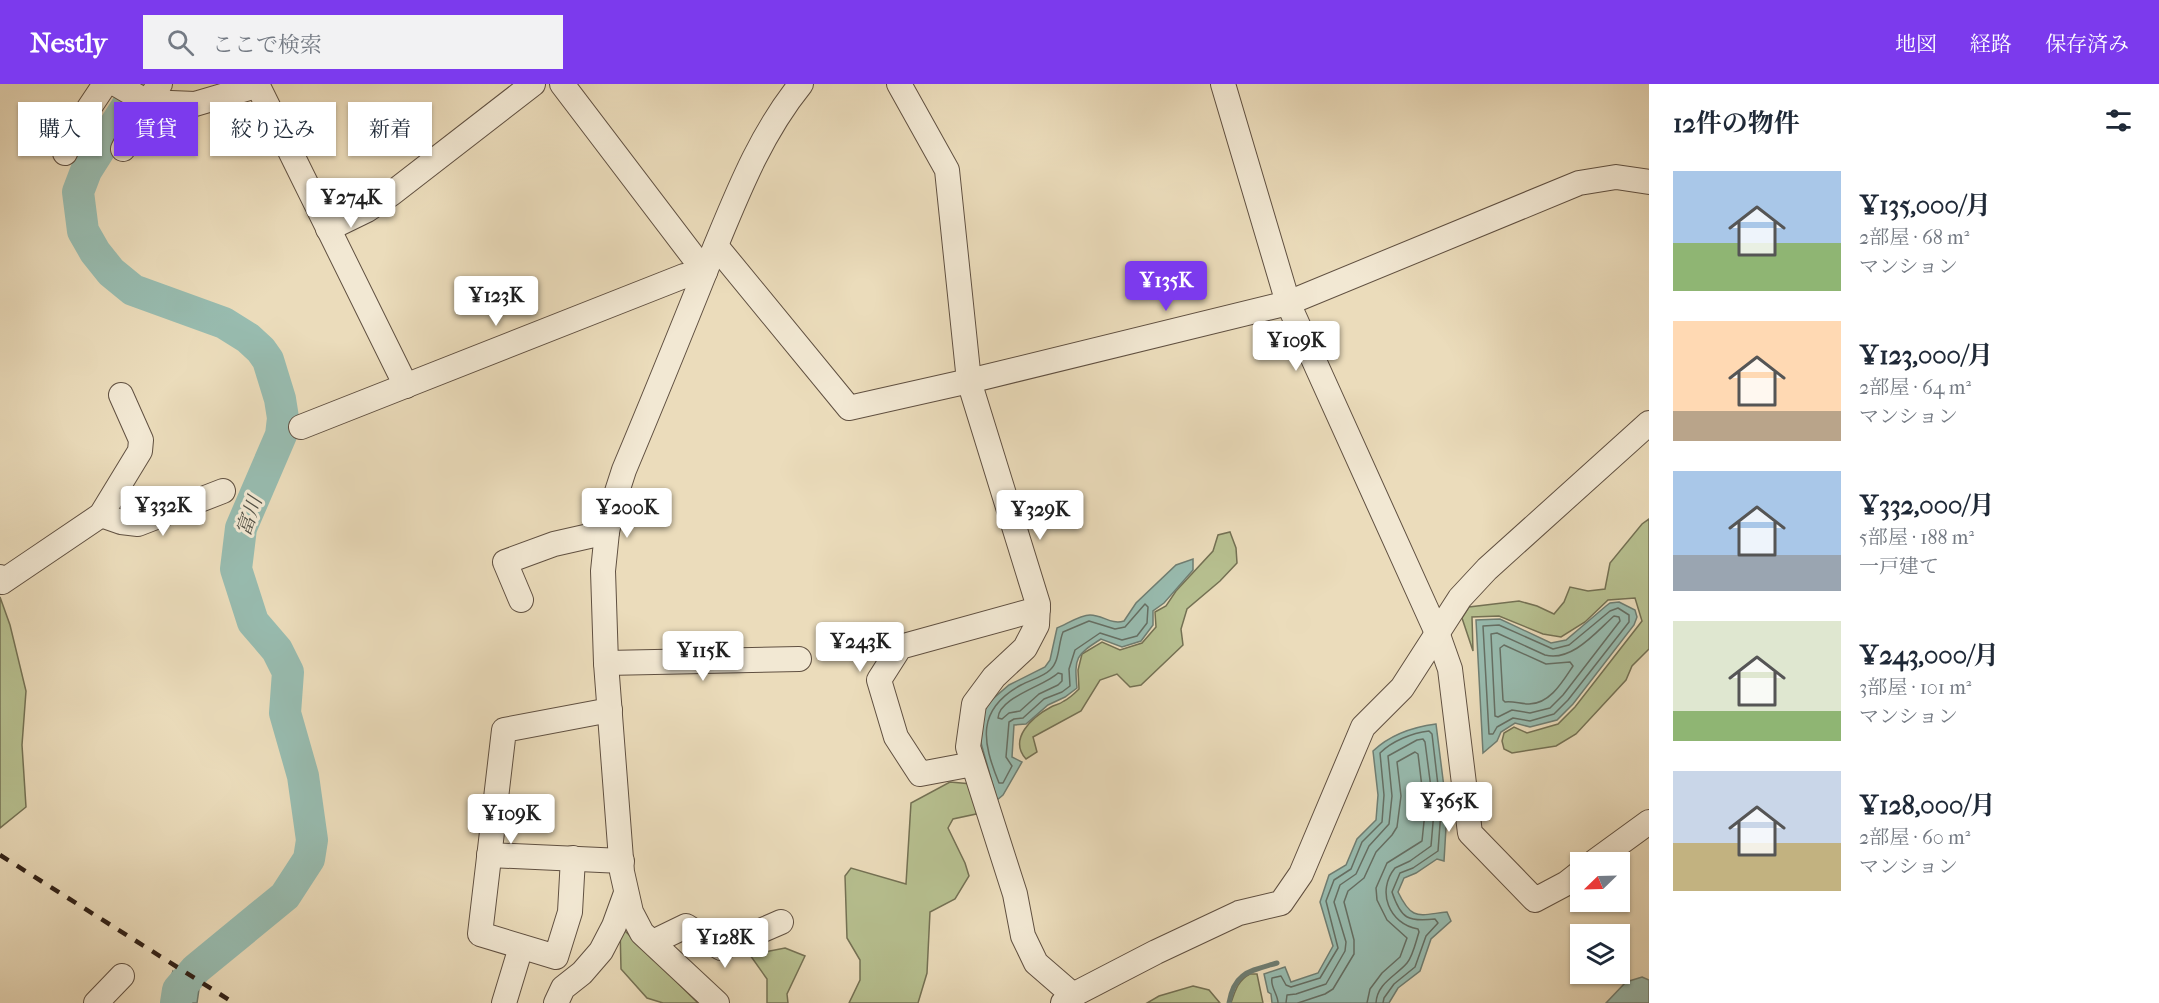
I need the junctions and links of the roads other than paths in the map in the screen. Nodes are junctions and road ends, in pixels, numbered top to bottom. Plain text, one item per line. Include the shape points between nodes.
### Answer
1 (105, 84) edge
2 (116, 84) edge
3 (533, 84) edge
4 (562, 84) edge
5 (801, 84) edge
6 (899, 84) edge
7 (1222, 84) edge
8 (257, 85) edge
9 (150, 95) edge
10 (93, 102) edge
11 (1649, 182) edge
12 (328, 229) junction
13 (716, 246) junction
14 (705, 272) junction
15 (1288, 303) junction
16 (969, 381) junction
17 (406, 386) junction
18 (121, 395) dead end
19 (1649, 423) edge
20 (301, 428) dead end
21 (223, 491) dead end
22 (101, 515) junction
23 (607, 532) junction
24 (0, 577) edge
25 (521, 600) dead end
26 (1038, 609) junction
27 (1438, 635) junction
28 (798, 659) dead end
29 (606, 663) junction
30 (610, 710) junction
31 (974, 764) junction
32 (1649, 822) edge
33 (1608, 852) edge
34 (489, 855) junction
35 (573, 858) junction
36 (622, 861) junction
37 (1570, 881) edge
38 (626, 893) junction
39 (781, 922) dead end
40 (653, 942) junction
41 (521, 947) junction
42 (122, 976) dead end
43 (1068, 999) edge
44 (96, 1003) edge
45 (504, 1003) edge
46 (556, 1003) edge
47 (717, 1003) edge

1 - 10 street
2 - 9 street
3 - 12 street via 391,194
4 - 14 street
5 - 13 street via 767,132
6 - 16 street via 947,170
7 - 15 street
8 - 9 street via 195,104
8 - 12 street
11 - 15 street via 1616,177 1579,183
12 - 17 street
13 - 14 street
13 - 16 street via 849,408
14 - 17 street via 684,276
14 - 23 street via 624,470
15 - 16 street
15 - 27 street
16 - 26 street
17 - 20 street
18 - 22 street via 141,440 140,451
19 - 27 street via 1486,569 1460,598
21 - 22 street via 138,524
22 - 24 street via 2,582
23 - 25 street via 554,544 505,562
23 - 29 street via 603,571
26 - 31 street via 1037,625 1025,648 994,677 974,704 968,747
26 - 31 street via 900,646 879,680 896,737 920,774
27 - 37 street via 1450,669 1470,833 1535,900
27 - 43 street via 1402,688 1363,727 1301,874 1281,903 1239,913
28 - 29 street
29 - 30 street
30 - 34 street via 504,730
30 - 36 street
31 - 43 street via 1015,894 1023,936 1036,963
32 - 33 street
34 - 35 street
34 - 41 street via 480,934
35 - 36 street
35 - 41 street via 570,912 556,957
36 - 38 street
38 - 40 street via 642,933
38 - 46 street via 601,951 563,988
39 - 40 street via 721,948 686,926
40 - 47 street
41 - 45 street
42 - 44 street

